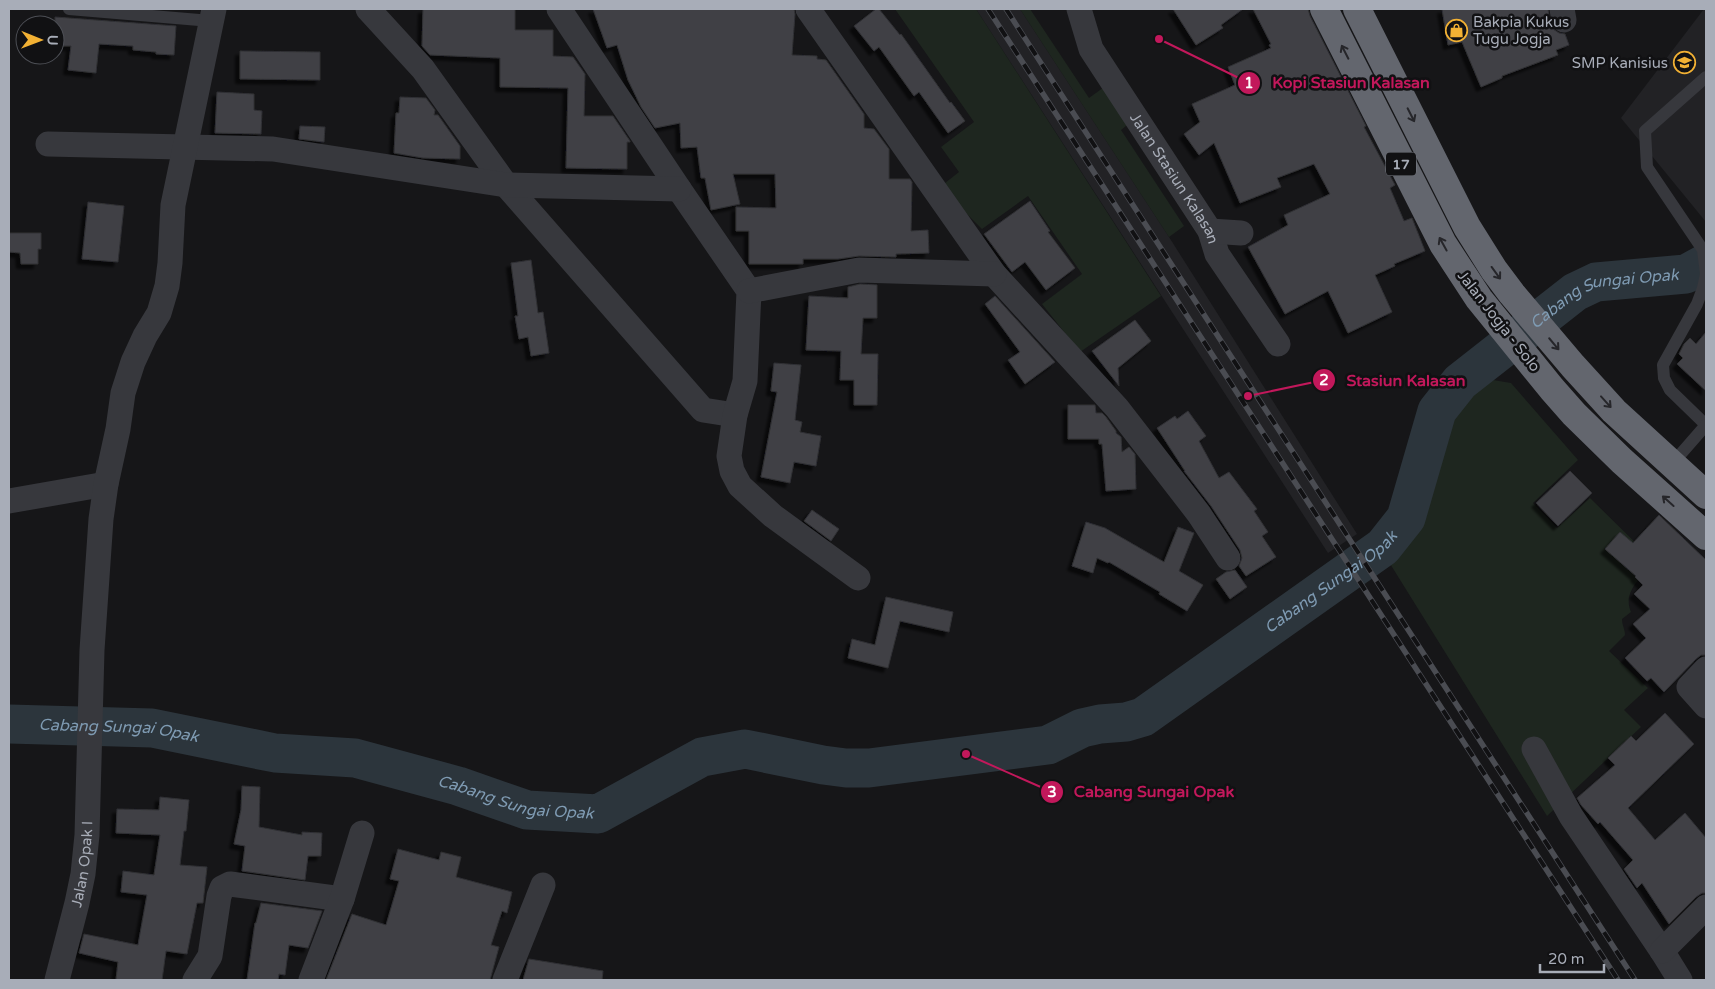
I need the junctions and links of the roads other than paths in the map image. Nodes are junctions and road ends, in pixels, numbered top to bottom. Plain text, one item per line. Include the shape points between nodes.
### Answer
1 (70, 9) edge
2 (368, 9) edge
3 (559, 9) edge
4 (808, 9) edge
5 (1079, 9) edge
6 (1324, 9) edge
7 (1357, 9) edge
8 (213, 15) edge
9 (1706, 78) edge
10 (48, 144) dead end
11 (186, 148) junction
12 (506, 185) junction
13 (679, 189) junction
14 (1210, 231) junction
15 (1241, 233) dead end
16 (994, 274) junction
17 (1706, 274) edge
18 (749, 291) junction
19 (1278, 344) dead end
20 (736, 415) junction
21 (1706, 425) edge
22 (1672, 464) junction
23 (106, 484) junction
24 (1706, 495) edge
25 (9, 501) edge
26 (1705, 533) edge
27 (1228, 558) dead end
28 (858, 578) dead end
29 (1706, 669) edge
30 (1706, 706) edge
31 (1534, 749) dead end
32 (362, 833) dead end
33 (543, 886) dead end
34 (342, 899) junction
35 (1706, 907) edge
36 (1662, 951) junction
37 (57, 980) edge
38 (195, 980) edge
39 (312, 980) edge
40 (505, 980) edge
41 (1680, 980) edge

1 - 8 lane
2 - 12 street via 423,69
3 - 13 street
4 - 16 street
5 - 14 street, Jalan Stasiun Kalasan via 1091,50
26 -> 6 highway, Jalan Jogja - Solo / 17 via 1622,461 1574,414 1489,313 1443,244
7 -> 22 highway, Jalan Jogja - Solo / 17 via 1467,227 1485,256 1512,294 1573,366 1626,423
8 - 11 street, Jalan Opak I
9 - 17 lane via 1645,131 1647,167 1703,250
10 - 11 street
11 - 12 street via 273,150
11 - 23 street, Jalan Opak I via 173,205 167,286 159,313 133,362 123,393
12 - 13 street
12 - 20 street via 703,410
13 - 18 street
14 - 15 street
14 - 19 street, Jalan Stasiun Kalasan via 1217,254
16 - 18 street via 859,270
16 - 27 street via 1117,408
17 - 21 lane via 1697,304 1663,365 1664,378 1670,390
18 - 20 street via 744,381
20 - 28 street via 729,456 732,472 740,486 773,516
21 - 22 lane
22 - 24 highway, Jalan Jogja - Solo / 17
23 - 25 street
23 - 37 street, Jalan Opak I via 92,650 83,874
29 - 30 street via 1689,688
31 - 36 street via 1571,816
32 - 34 street
33 - 40 street
34 - 38 street via 230,884 222,888 210,956
34 - 39 street
35 - 36 street
36 - 41 street

